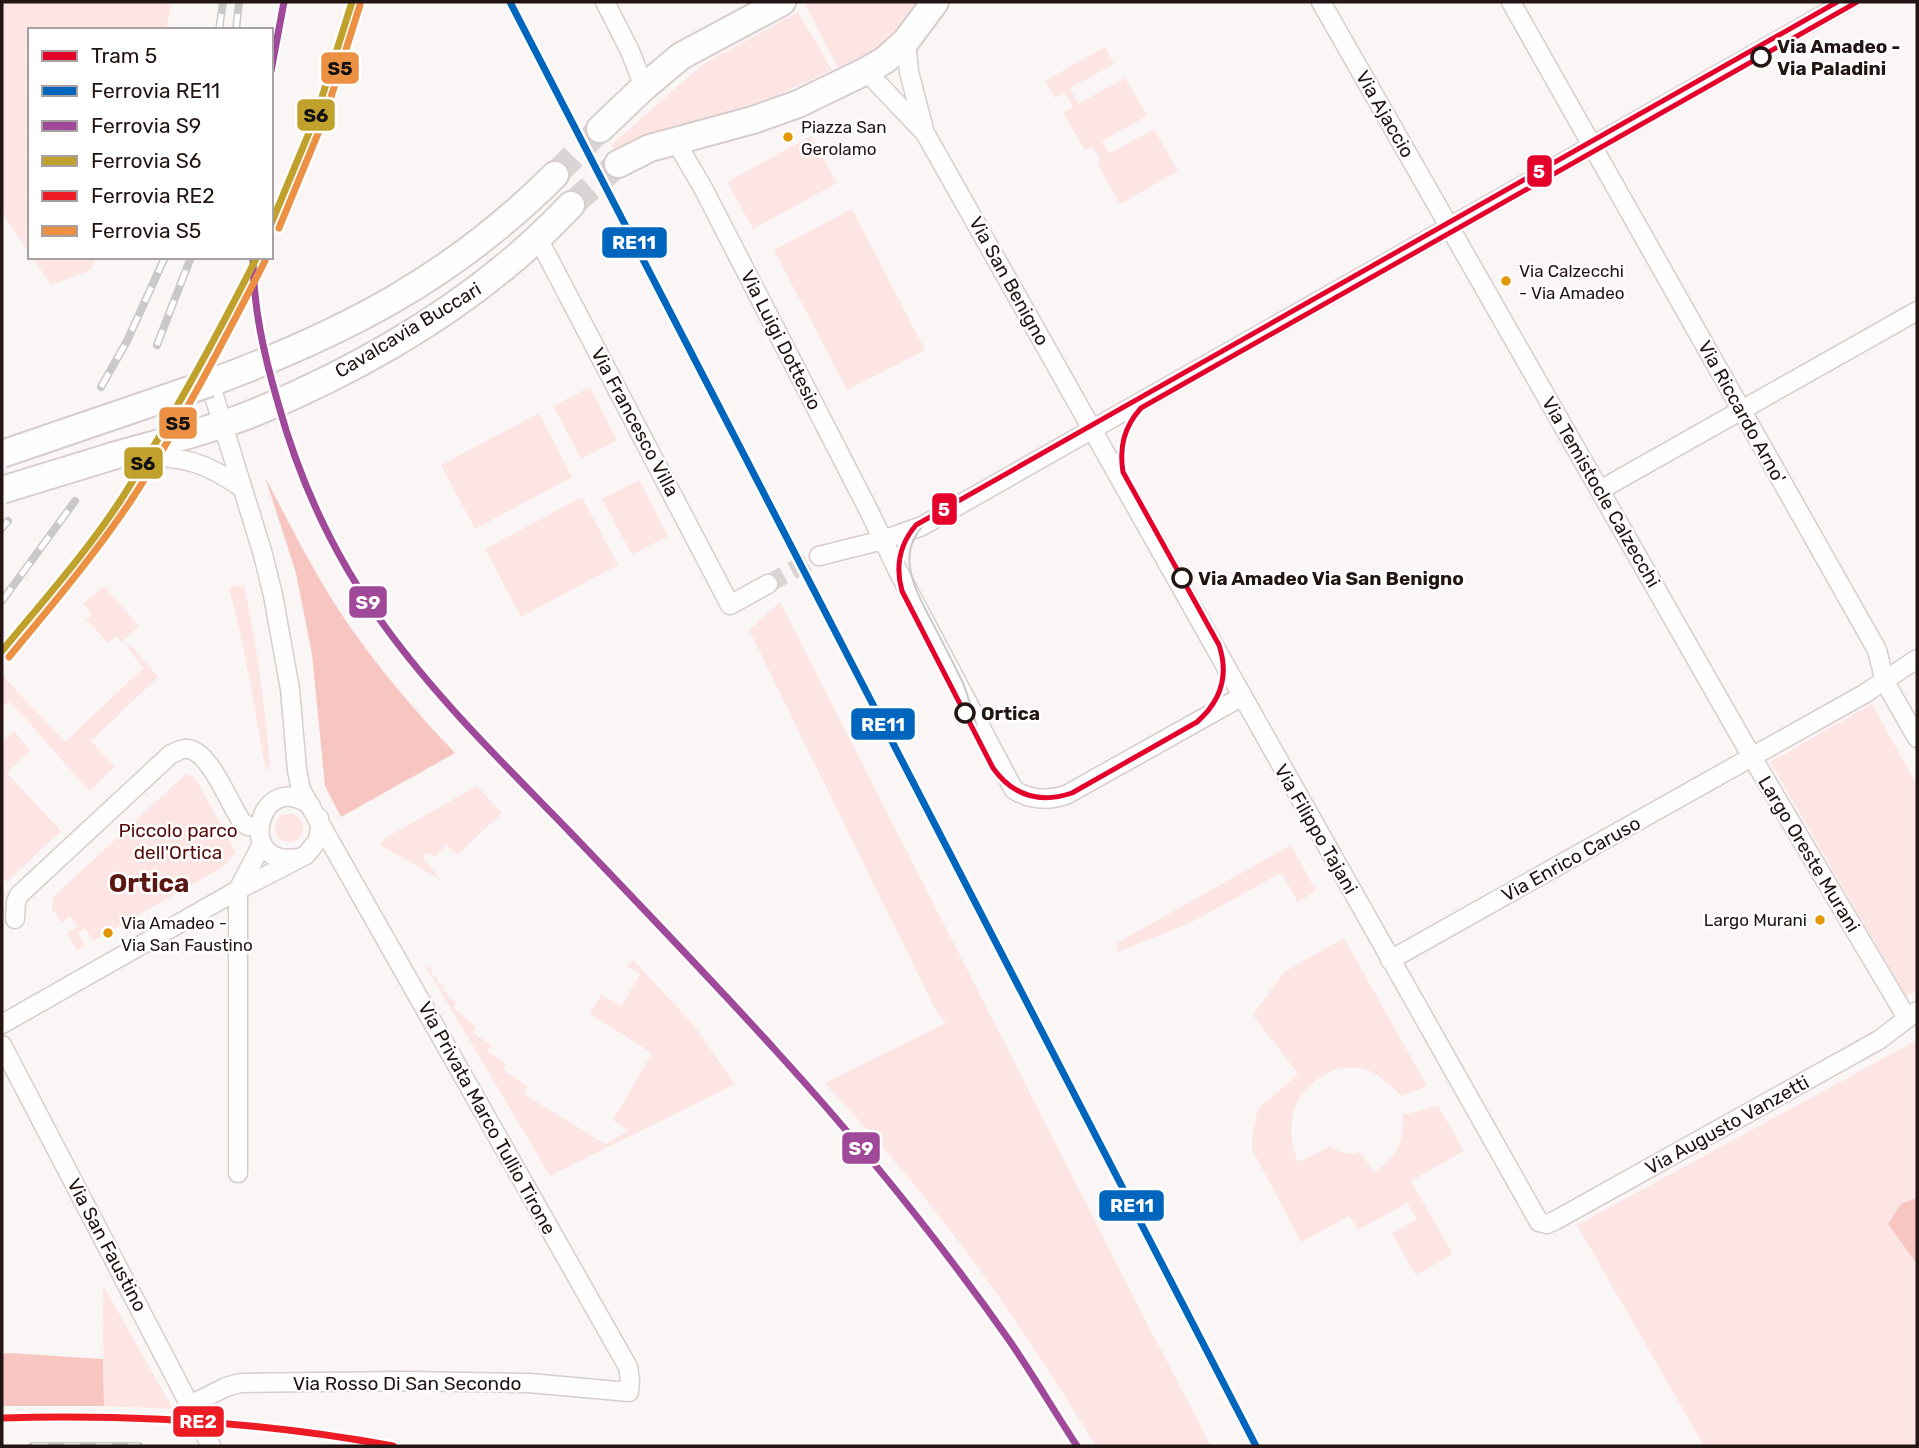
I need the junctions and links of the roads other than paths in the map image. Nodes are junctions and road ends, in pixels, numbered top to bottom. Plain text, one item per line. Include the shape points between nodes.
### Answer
1 (605, 2) edge
2 (782, 2) edge
3 (935, 2) edge
4 (1321, 2) edge
5 (1511, 2) edge
6 (1846, 2) edge
7 (906, 41) junction
8 (866, 71) junction
9 (644, 87) junction
10 (600, 129) tunnel mouth
11 (925, 133) junction
12 (676, 142) junction
13 (1592, 144) junction
14 (618, 164) tunnel mouth
15 (555, 175) tunnel mouth
16 (571, 205) tunnel mouth
17 (1449, 227) junction
18 (539, 240) junction
19 (1917, 311) edge
20 (210, 383) junction
21 (1742, 411) junction
22 (224, 423) junction
23 (1093, 430) junction
24 (2, 454) edge
25 (113, 456) junction
26 (242, 488) junction
27 (2, 490) edge
28 (1600, 490) junction
29 (883, 540) junction
30 (819, 556) tunnel mouth
31 (768, 584) tunnel mouth
32 (1917, 659) edge
33 (1885, 682) junction
34 (1241, 697) junction
35 (1917, 738) edge
36 (1752, 757) junction
37 (297, 771) junction
38 (279, 799) junction
39 (315, 812) junction
40 (260, 836) junction
41 (315, 846) junction
42 (334, 846) junction
43 (297, 858) junction
44 (238, 890) junction
45 (15, 919) dead end
46 (1390, 960) junction
47 (1912, 1014) edge
48 (2, 1024) edge
49 (2, 1045) edge
50 (238, 1174) dead end
51 (1542, 1224) joint
52 (629, 1392) joint
53 (190, 1405) junction
54 (211, 1446) edge

1 - 9 street
2 - 9 street via 681,56
3 - 7 street
4 - 17 street, Via Ajaccio
5 - 13 street, Via Riccardo Arno'
6 - 13 street
7 - 8 street
7 - 11 street, Via San Benigno
8 - 11 street, Via San Benigno
8 - 12 street via 798,104
9 - 10 street
11 - 23 street, Via San Benigno
12 - 14 street via 650,148
12 - 29 street, Via Luigi Dottesio
13 - 17 street
13 - 21 street, Via Riccardo Arno'
15 - 20 street, Cavalcavia Buccari via 499,228 443,269 364,316 284,355
16 - 18 street, Cavalcavia Buccari
17 - 23 street
17 - 28 street, Via Temistocle Calzecchi
18 - 22 street, Cavalcavia Buccari via 410,333 296,394
18 - 31 street, Via Francesco Villa via 730,605
19 - 21 street
20 - 22 street
20 - 24 street, Cavalcavia Buccari, bridge
21 - 28 street
21 - 33 street, Via Riccardo Arno' via 1877,650
22 - 25 street, Cavalcavia Buccari
22 - 26 street
23 - 29 street via 922,526
23 - 34 street, Via Filippo Tajani
25 - 26 street, Cavalcavia Buccari via 201,463
25 - 27 street, Cavalcavia Buccari, bridge
26 - 37 street via 282,639
28 - 36 street, Via Temistocle Calzecchi
29 - 30 street
29 - 34 street, Via Luigi Dottesio via 1007,780 1018,793 1042,799 1072,793
32 - 33 street, Largo Oreste Murani
33 - 35 street
33 - 36 street, Largo Oreste Murani
34 - 46 street, Via Filippo Tajani
36 - 46 street, Via Enrico Caruso
36 - 47 street, Largo Oreste Murani
37 - 38 street
37 - 39 street via 301,790
38 - 39 street via 296,798
38 - 40 street via 265,810
39 - 41 street via 320,832
39 - 42 street, Via Privata Marco Tullio Tirone
40 - 43 street via 272,854
40 - 44 street
40 - 45 street via 242,822 205,758 190,748 182,749 19,895
41 - 42 street
41 - 43 street
42 - 52 street, Via Privata Marco Tullio Tirone via 628,1367
43 - 44 street
44 - 48 street
44 - 50 street
46 - 51 street, Via Filippo Tajani
47 - 51 street, Via Augusto Vanzetti via 1879,1040
49 - 53 street, Via San Faustino
52 - 53 street, Via Rosso Di San Secondo via 502,1383 240,1383
53 - 54 street, Via San Faustino

